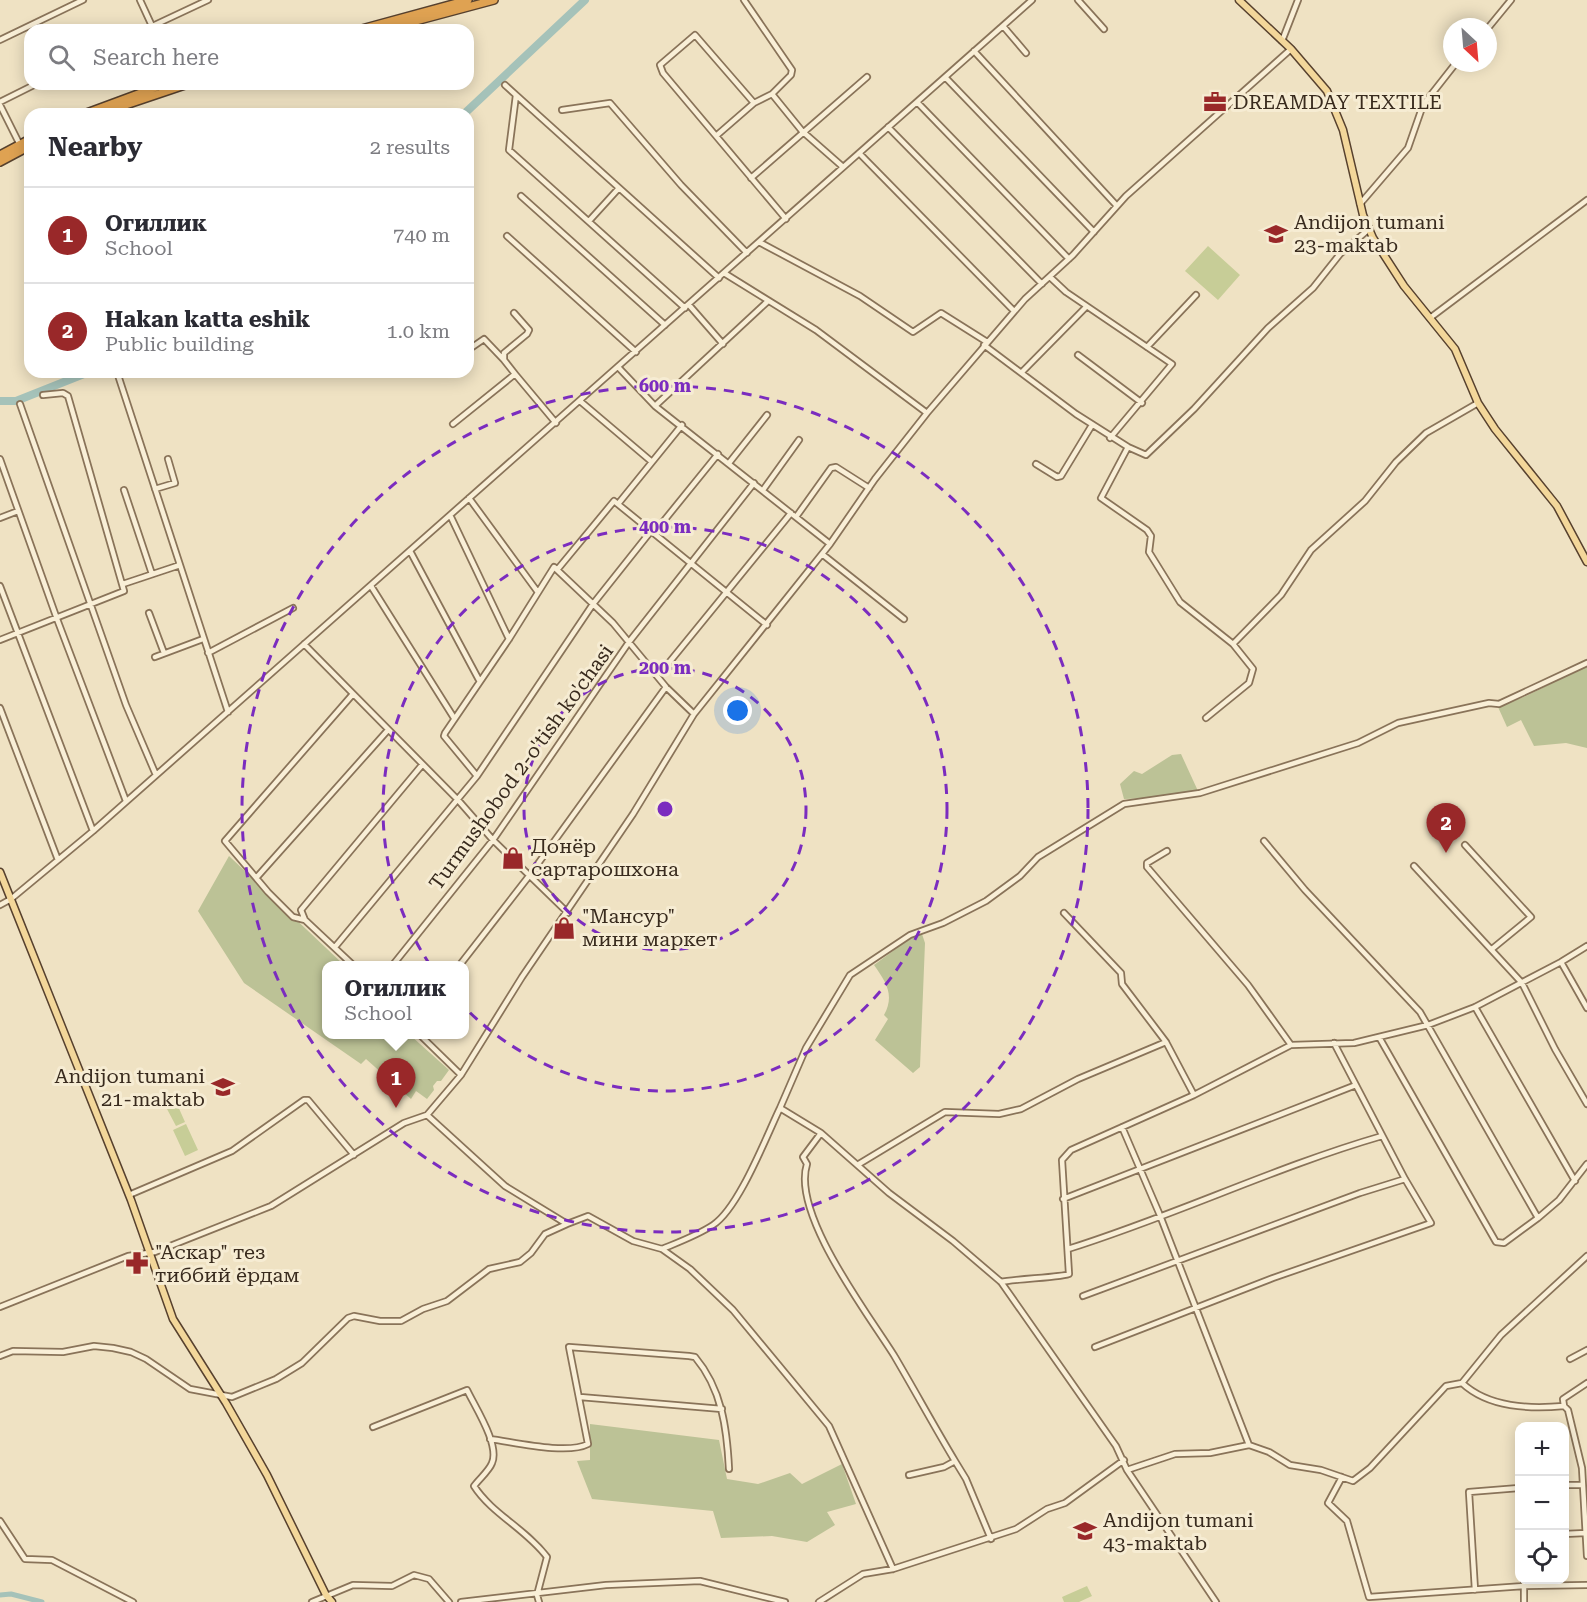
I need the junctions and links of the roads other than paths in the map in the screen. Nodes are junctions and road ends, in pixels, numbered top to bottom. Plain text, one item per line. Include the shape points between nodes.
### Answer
1 (83, 0) edge
2 (140, 0) edge
3 (208, 0) edge
4 (468, 0) edge
5 (494, 0) edge
6 (744, 0) edge
7 (1032, 0) edge
8 (1078, 0) edge
9 (1239, 0) edge
10 (1298, 0) edge
11 (1510, 0) edge
12 (454, 2) edge
13 (1496, 18) edge
14 (33, 24) edge
15 (151, 24) edge
16 (156, 24) edge
17 (379, 24) edge
18 (404, 24) edge
19 (1003, 26) junction
20 (24, 28) edge
21 (1104, 29) dead end
22 (0, 40) edge
23 (1282, 41) junction
24 (1291, 49) junction
25 (974, 51) junction
26 (1026, 53) dead end
27 (1449, 72) edge
28 (867, 77) dead end
29 (945, 77) junction
30 (505, 85) dead end
31 (25, 90) edge
32 (149, 90) edge
33 (170, 90) edge
34 (772, 94) junction
35 (516, 95) junction
36 (917, 102) junction
37 (0, 103) edge
38 (754, 103) junction
39 (100, 108) edge
40 (117, 108) edge
41 (562, 110) dead end
42 (8, 122) junction
43 (0, 126) edge
44 (888, 127) junction
45 (802, 131) junction
46 (716, 136) junction
47 (24, 143) edge
48 (20, 145) junction
49 (24, 149) edge
50 (859, 153) junction
51 (0, 155) edge
52 (0, 162) edge
53 (843, 167) junction
54 (751, 178) junction
55 (619, 188) junction
56 (521, 196) dead end
57 (1587, 200) edge
58 (1360, 204) junction
59 (1118, 206) junction
60 (786, 219) junction
61 (589, 220) junction
62 (1369, 229) junction
63 (1094, 232) junction
64 (507, 236) dead end
65 (759, 242) junction
66 (747, 253) junction
67 (1069, 259) junction
68 (724, 273) junction
69 (1050, 277) junction
70 (719, 278) junction
71 (1042, 284) junction
72 (1196, 295) dead end
73 (768, 301) junction
74 (687, 306) junction
75 (1086, 307) junction
76 (1014, 311) junction
77 (514, 313) dead end
78 (1430, 318) junction
79 (665, 325) junction
80 (723, 344) junction
81 (986, 344) junction
82 (474, 346) edge
83 (1147, 347) junction
84 (636, 352) junction
85 (1078, 355) dead end
86 (504, 360) junction
87 (618, 367) junction
88 (1022, 372) junction
89 (515, 374) junction
90 (119, 378) edge
91 (43, 395) dead end
92 (580, 401) junction
93 (1142, 403) junction
94 (1478, 403) junction
95 (20, 404) dead end
96 (655, 406) junction
97 (927, 413) junction
98 (767, 415) dead end
99 (556, 423) junction
100 (453, 424) dead end
101 (1092, 425) junction
102 (682, 426) junction
103 (1110, 438) junction
104 (799, 440) dead end
105 (1128, 447) junction
106 (718, 454) junction
107 (0, 459) edge
108 (168, 459) dead end
109 (652, 462) junction
110 (729, 463) junction
111 (1036, 464) dead end
112 (754, 483) junction
113 (868, 488) junction
114 (156, 489) junction
115 (124, 490) dead end
116 (763, 490) junction
117 (469, 498) junction
118 (618, 504) junction
119 (18, 511) junction
120 (450, 515) junction
121 (793, 515) junction
122 (0, 518) edge
123 (653, 532) junction
124 (830, 544) junction
125 (410, 550) junction
126 (822, 554) junction
127 (1587, 562) edge
128 (690, 563) junction
129 (180, 565) junction
130 (557, 570) junction
131 (152, 574) junction
132 (123, 584) junction
133 (0, 586) edge
134 (370, 586) junction
135 (537, 591) junction
136 (727, 593) junction
137 (593, 604) junction
138 (91, 605) junction
139 (293, 608) dead end
140 (149, 613) dead end
141 (57, 619) junction
142 (904, 619) dead end
143 (767, 625) junction
144 (18, 634) junction
145 (203, 639) junction
146 (509, 639) junction
147 (0, 640) edge
148 (629, 642) junction
149 (304, 644) junction
150 (1233, 644) junction
151 (164, 653) junction
152 (208, 653) junction
153 (155, 657) dead end
154 (1587, 663) edge
155 (663, 670) dead end
156 (479, 680) junction
157 (666, 687) junction
158 (353, 694) junction
159 (0, 708) edge
160 (228, 712) junction
161 (694, 714) junction
162 (454, 718) junction
163 (1206, 718) dead end
164 (388, 730) junction
165 (422, 765) junction
166 (156, 775) junction
167 (477, 776) junction
168 (458, 800) junction
169 (126, 801) junction
170 (93, 831) junction
171 (493, 840) junction
172 (1264, 841) dead end
173 (1464, 845) dead end
174 (1167, 850) dead end
175 (58, 860) junction
176 (1414, 866) dead end
177 (0, 872) edge
178 (529, 876) junction
179 (257, 877) junction
180 (11, 899) junction
181 (0, 905) edge
182 (568, 913) junction
183 (1064, 913) dead end
184 (305, 920) junction
185 (1587, 946) edge
186 (335, 947) junction
187 (1492, 949) junction
188 (349, 961) edge
189 (396, 961) edge
190 (463, 961) edge
191 (1562, 962) junction
192 (1522, 983) junction
193 (1475, 1007) junction
194 (1587, 1008) edge
195 (1428, 1025) junction
196 (1379, 1037) junction
197 (423, 1039) edge
198 (1166, 1042) junction
199 (1334, 1043) junction
200 (1291, 1045) junction
201 (461, 1076) junction
202 (1356, 1085) junction
203 (1194, 1095) junction
204 (1587, 1104) edge
205 (780, 1108) junction
206 (427, 1115) junction
207 (1122, 1127) junction
208 (821, 1133) junction
209 (1382, 1136) junction
210 (354, 1155) junction
211 (859, 1164) junction
212 (1587, 1164) edge
213 (1141, 1169) junction
214 (1405, 1179) junction
215 (1575, 1181) junction
216 (129, 1195) junction
217 (1063, 1199) junction
218 (1159, 1217) junction
219 (1538, 1218) junction
220 (567, 1224) junction
221 (662, 1249) junction
222 (1068, 1249) junction
223 (148, 1253) junction
224 (1587, 1256) edge
225 (1176, 1262) junction
226 (1001, 1282) junction
227 (1083, 1296) dead end
228 (0, 1307) edge
229 (1194, 1309) junction
230 (1095, 1347) dead end
231 (1587, 1350) edge
232 (0, 1356) edge
233 (1570, 1359) dead end
234 (1462, 1383) junction
235 (1587, 1383) edge
236 (222, 1396) junction
237 (580, 1397) junction
238 (1564, 1406) junction
239 (722, 1409) junction
240 (373, 1426) dead end
241 (490, 1439) junction
242 (1249, 1445) junction
243 (1124, 1460) junction
244 (1587, 1460) edge
245 (954, 1461) junction
246 (1580, 1462) junction
247 (729, 1469) dead end
248 (1127, 1470) junction
249 (909, 1475) dead end
250 (1585, 1475) edge
251 (1342, 1477) junction
252 (1569, 1485) edge
253 (1582, 1485) junction
254 (1515, 1488) edge
255 (0, 1521) edge
256 (1586, 1533) edge
257 (1569, 1534) edge
258 (991, 1539) junction
259 (1587, 1556) edge
260 (892, 1569) junction
261 (1587, 1585) edge
262 (1524, 1586) junction
263 (1476, 1590) junction
264 (326, 1595) junction
265 (537, 1595) junction
266 (1369, 1600) edge
267 (133, 1602) edge
268 (312, 1602) edge
269 (332, 1602) edge
270 (449, 1602) edge
271 (461, 1602) edge
272 (539, 1602) edge
273 (785, 1602) edge
274 (819, 1602) edge
275 (1216, 1602) edge
276 (1524, 1602) edge

1 - 14 street
2 - 15 street
3 - 16 street
4 - 12 highway
5 - 18 highway
6 - 34 street via 792,70
7 - 19 street
8 - 21 street
9 - 23 main road
10 - 23 street
11 - 13 street
12 - 17 highway
19 - 25 street
19 - 26 street
20 - 22 street
23 - 24 main road
24 - 58 main road via 1315,74 1336,110
24 - 59 street
25 - 29 street
25 - 59 street
27 - 58 street via 1423,105 1408,148
28 - 45 street
29 - 36 street
29 - 63 street
30 - 35 street
31 - 37 street
32 - 39 highway
33 - 40 highway
34 - 38 street
34 - 45 street
35 - 55 street
35 - 61 street via 509,150
36 - 44 street
36 - 67 street
37 - 42 street
38 - 46 street
38 - 46 street via 695,35 660,65
41 - 66 street via 610,103
42 - 43 street
42 - 48 street
44 - 50 street
44 - 71 street
45 - 53 street
45 - 54 street
46 - 54 street
47 - 48 highway
48 - 51 highway
49 - 52 highway
50 - 53 street
50 - 76 street
53 - 60 street
54 - 60 street
55 - 61 street
55 - 70 street
56 - 79 street
57 - 78 street
58 - 62 main road
59 - 63 street
60 - 65 street
61 - 74 street
62 - 78 main road via 1404,286
62 - 105 street via 1340,254 1313,288 1268,328 1146,455
63 - 67 street
64 - 84 street
65 - 66 street
65 - 81 street via 860,296 913,332 941,313
66 - 68 street
67 - 69 street
68 - 70 street
68 - 73 street
69 - 71 street
69 - 75 street
70 - 74 street
71 - 76 street
72 - 83 street
73 - 80 street
73 - 97 street via 816,330
74 - 79 street
74 - 80 street
75 - 83 street
75 - 88 street
76 - 81 street
77 - 86 street via 528,332 504,353
78 - 94 main road via 1455,350
79 - 84 street
80 - 96 street
81 - 88 street
81 - 97 street
82 - 86 street via 484,339
83 - 93 street via 1172,364
84 - 87 street
85 - 93 street
86 - 89 street
87 - 92 street
87 - 96 street
88 - 101 street
89 - 99 street
89 - 100 street
90 - 114 street
91 - 132 street via 68,396
92 - 99 street
92 - 109 street
93 - 103 street
94 - 127 main road via 1557,506
94 - 150 street via 1426,433 1396,462 1365,501 1311,550 1281,595
95 - 138 street
96 - 102 street
97 - 113 street
98 - 110 street
99 - 117 street
101 - 103 street
101 - 111 street via 1061,476
102 - 106 street
102 - 109 street
103 - 105 street
104 - 116 street
105 - 150 street via 1101,498 1147,530 1151,536 1149,552 1180,602
106 - 110 street
106 - 123 street
107 - 119 street
108 - 114 street via 175,483
109 - 118 street
110 - 112 street
112 - 116 street
112 - 128 street, Turmushobod 2-o'tish ko'chasi
113 - 121 street via 836,467 831,468
113 - 124 street
114 - 129 street
115 - 131 street
116 - 121 street
117 - 120 street
117 - 135 street
118 - 123 street
118 - 130 street via 614,501
119 - 122 street
119 - 141 street
120 - 125 street
120 - 146 street
121 - 124 street
121 - 136 street
123 - 128 street
123 - 137 street
124 - 126 street
125 - 134 street
125 - 156 street
126 - 142 street
126 - 143 street
128 - 136 street
128 - 148 street, Turmushobod 2-o'tish ko'chasi
129 - 131 street
129 - 145 street
130 - 135 street via 554,567
130 - 137 street
131 - 132 street
132 - 138 street via 121,593
133 - 144 street
134 - 149 street
134 - 162 street
135 - 146 street
136 - 143 street
136 - 155 street
137 - 148 street
137 - 167 street
138 - 141 street
138 - 166 street via 126,705
139 - 152 street
140 - 151 street
141 - 144 street
141 - 169 street
143 - 161 street
144 - 147 street
144 - 170 street
145 - 151 street
145 - 152 street
146 - 156 street
148 - 157 street
148 - 171 street, Turmushobod 2-o'tish ko'chasi
149 - 158 street
149 - 160 street
150 - 163 street via 1253,669 1252,675 1244,687
151 - 153 street
152 - 160 street
154 - 205 street via 1499,704 1398,723 1358,743 1200,793 1124,804 1038,857 986,901 910,935 854,971 806,1048
156 - 162 street
157 - 161 street
157 - 178 street
158 - 164 street
158 - 179 street via 225,841
159 - 175 street
160 - 166 street
161 - 182 street
162 - 167 street via 444,736
164 - 165 street
164 - 179 street
165 - 168 street
165 - 184 street via 301,910
166 - 169 street
167 - 168 street
168 - 171 street
168 - 186 street
169 - 170 street
170 - 175 street
171 - 178 street
171 - 189 street, Turmushobod 2-o'tish ko'chasi
172 - 195 street
173 - 187 street via 1531,917
174 - 200 street via 1147,863 1147,867 1248,985
175 - 180 street
176 - 187 street
177 - 180 main road
178 - 182 street
178 - 190 street
179 - 184 street via 293,917
180 - 181 street
180 - 216 main road
182 - 201 street via 522,977
183 - 198 street via 1121,973 1122,984
184 - 186 street
185 - 191 street
186 - 188 street
187 - 192 street
191 - 192 street
191 - 194 street
192 - 193 street
192 - 204 street
193 - 195 street
193 - 215 street
195 - 196 street
195 - 219 street
196 - 199 street
196 - 219 street via 1496,1242 1504,1243
197 - 201 street
198 - 203 street
198 - 211 street via 1078,1079 1021,1109 999,1114 945,1112
199 - 200 street
199 - 202 street
200 - 203 street
201 - 206 street
202 - 209 street
202 - 213 street
203 - 207 street
205 - 208 street
205 - 221 street via 726,1212 714,1224
206 - 210 street via 404,1123
206 - 220 street via 505,1186
207 - 213 street
207 - 217 street via 1065,1155
208 - 211 street
208 - 245 street via 803,1157 815,1221 838,1270 895,1358
209 - 214 street
209 - 218 street via 1337,1149
210 - 216 street via 304,1100 232,1151
210 - 223 street via 271,1206
211 - 226 street via 889,1193
212 - 215 street
213 - 217 street
213 - 218 street
214 - 225 street
214 - 229 street via 1430,1223
215 - 219 street
216 - 223 main road
217 - 222 street
218 - 222 street
218 - 225 street
220 - 221 street via 588,1216 633,1241
220 - 236 street via 545,1234 520,1262 489,1269 447,1301 401,1321 348,1318 293,1369 232,1397
221 - 260 street via 690,1269 733,1310 829,1426
222 - 226 street via 1066,1276 1044,1275
223 - 228 street via 128,1256
223 - 236 main road via 173,1319
224 - 234 street via 1501,1335
225 - 227 street
225 - 229 street
226 - 243 street
229 - 230 street
229 - 242 street
231 - 233 street
232 - 236 street via 13,1351 113,1348 146,1359 190,1389
234 - 238 street via 1510,1405 1532,1409
234 - 251 street via 1446,1386 1363,1474 1353,1481
235 - 238 street via 1563,1399
236 - 264 main road via 267,1475
237 - 239 street
237 - 239 street via 569,1347 694,1357 713,1384
237 - 241 street via 589,1441 585,1446 540,1446
238 - 246 street via 1570,1415
239 - 247 street
240 - 241 street via 467,1390
241 - 265 street via 492,1463 474,1486 545,1555
242 - 248 street via 1210,1453 1175,1454
242 - 251 street via 1290,1465
243 - 248 street
243 - 258 street via 1065,1503
244 - 246 street
245 - 249 street
245 - 258 street via 966,1479
246 - 250 street
248 - 275 street
250 - 253 street
251 - 266 street via 1328,1503 1347,1521
252 - 253 street
253 - 256 street
254 - 263 street via 1469,1492
255 - 267 street via 25,1559 52,1560
256 - 257 street
256 - 259 street
258 - 260 street
260 - 274 street via 863,1574
261 - 262 street
262 - 263 street
262 - 276 street
263 - 266 street
264 - 268 street
264 - 269 main road
264 - 270 street via 353,1586 392,1586 414,1575 429,1579
265 - 271 street
265 - 272 street
265 - 273 street via 606,1585 700,1581

